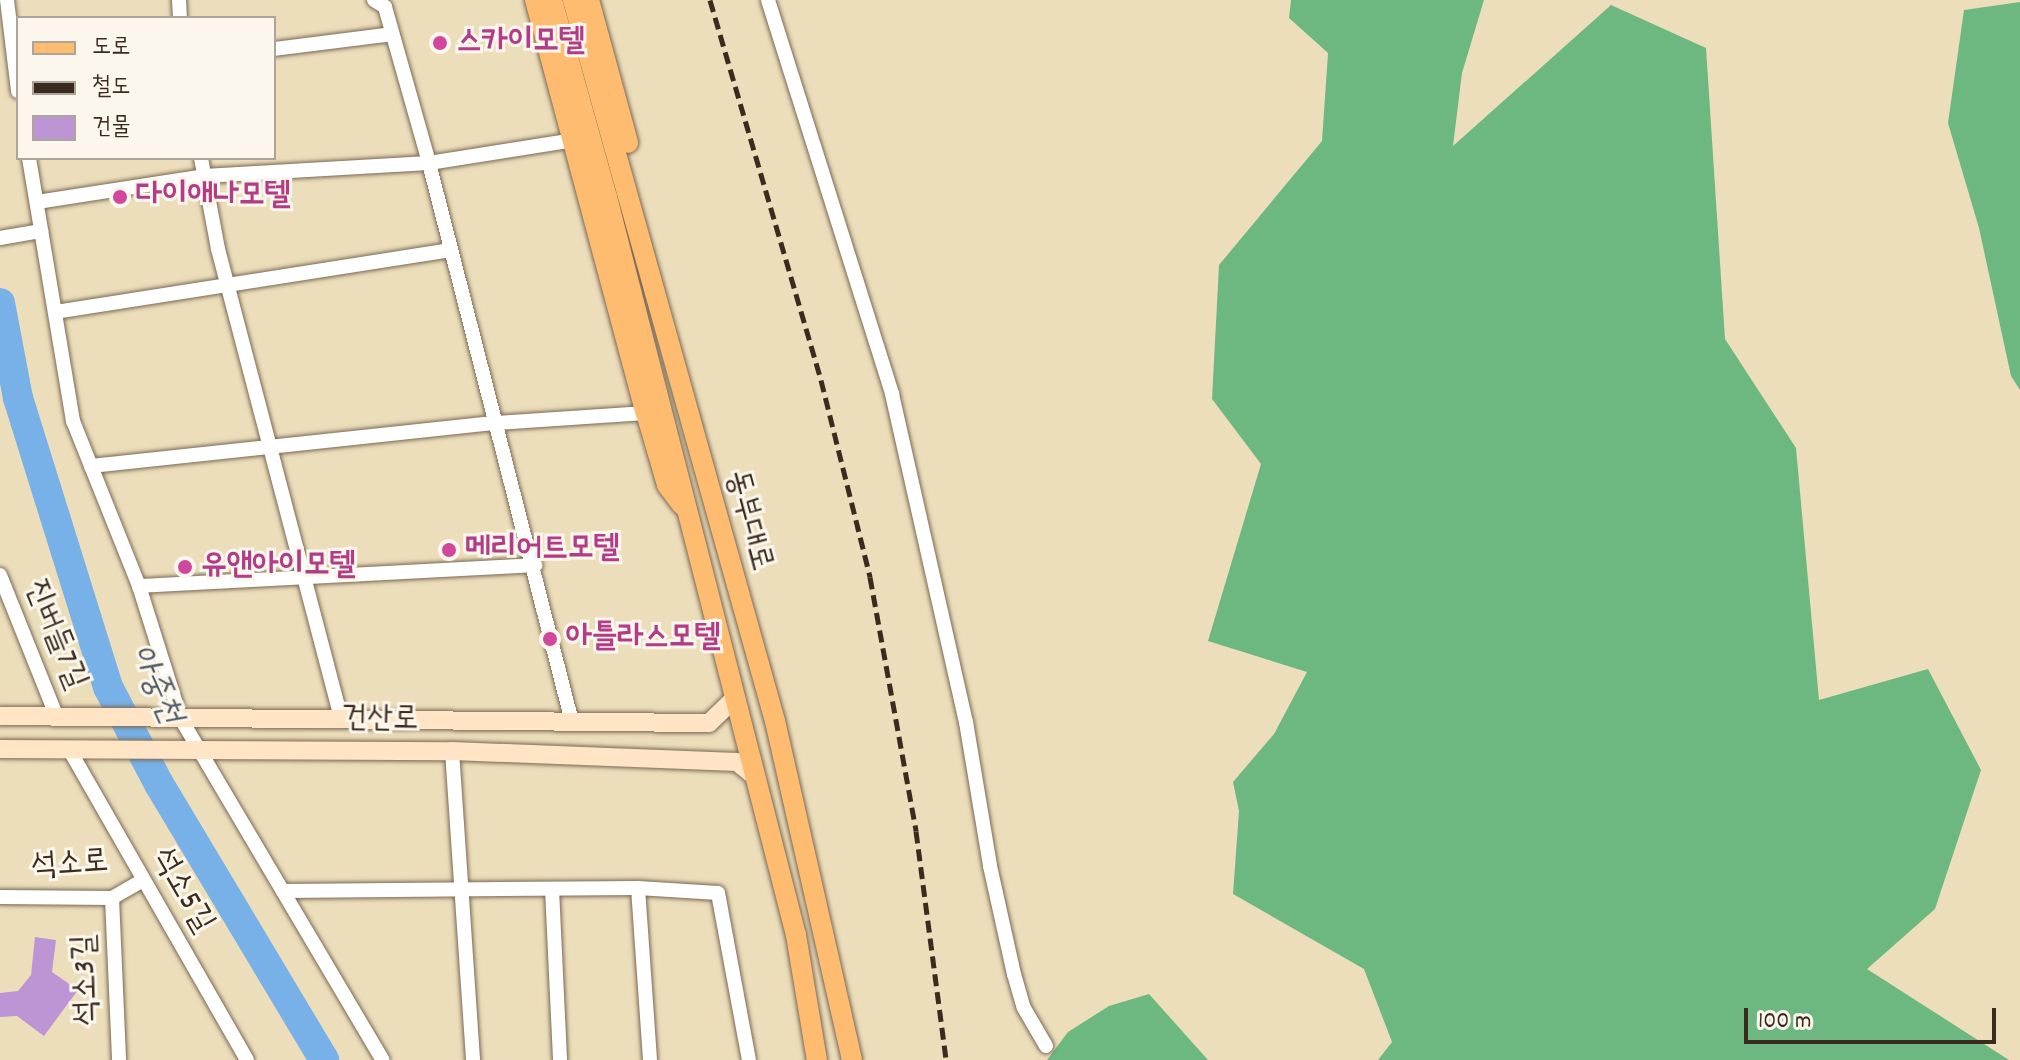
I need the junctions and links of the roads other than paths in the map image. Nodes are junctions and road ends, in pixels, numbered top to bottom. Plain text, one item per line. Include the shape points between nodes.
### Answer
1 (7, 0) edge
2 (374, 0) edge
3 (535, 0) edge
4 (552, 0) edge
5 (573, 0) edge
6 (589, 0) edge
7 (768, 0) edge
8 (392, 34) junction
9 (276, 49) edge
10 (16, 76) edge
11 (574, 140) junction
12 (29, 160) edge
13 (201, 160) edge
14 (429, 163) junction
15 (204, 176) junction
16 (37, 202) junction
17 (41, 231) junction
18 (0, 238) edge
19 (450, 250) junction
20 (228, 285) junction
21 (55, 312) junction
22 (646, 413) junction
23 (496, 423) junction
24 (272, 447) junction
25 (91, 466) junction
26 (682, 505) junction
27 (535, 565) junction
28 (0, 575) edge
29 (307, 579) junction
30 (139, 586) junction
31 (751, 634) junction
32 (734, 699) junction
33 (64, 715) junction
34 (0, 716) edge
35 (172, 718) junction
36 (341, 718) junction
37 (571, 718) junction
38 (74, 748) junction
39 (0, 749) edge
40 (199, 749) junction
41 (452, 751) junction
42 (754, 776) junction
43 (142, 881) junction
44 (460, 887) junction
45 (638, 888) junction
46 (552, 889) junction
47 (283, 891) junction
48 (0, 897) edge
49 (112, 898) junction
50 (1046, 1046) dead end
51 (119, 1060) edge
52 (247, 1060) edge
53 (383, 1060) edge
54 (473, 1060) edge
55 (560, 1060) edge
56 (650, 1060) edge
57 (749, 1060) edge
58 (817, 1060) edge
59 (852, 1060) edge

1 - 10 street
2 - 8 street via 385,7
3 - 11 main road, 동부대로
4 - 26 main road, 동부대로 via 681,481
5 - 31 main road, 동부대로
6 - 31 main road via 753,613
7 - 50 street via 892,394 966,722 1014,974 1024,1008
8 - 9 street
8 - 14 street
11 - 14 street
11 - 22 main road, 동부대로
12 - 16 street
13 - 15 street
14 - 15 street
14 - 19 street
15 - 16 street
15 - 20 street
16 - 17 street
17 - 18 street
17 - 21 street
19 - 20 street
19 - 23 street
20 - 21 street
20 - 24 street
21 - 25 street via 73,421
22 - 23 street
22 - 26 main road, 동부대로 via 667,485
23 - 24 street
23 - 27 street
24 - 25 street
24 - 29 street
25 - 30 street
26 - 32 main road, 동부대로
27 - 29 street
27 - 37 street
28 - 33 street, 진버들7길
29 - 30 street
29 - 36 street
30 - 35 street
31 - 59 main road, 동부대로 via 812,867
32 - 37 street, 건산로 via 709,723
32 - 42 main road, 동부대로
33 - 34 street, 건산로
33 - 35 street, 건산로
35 - 36 street, 건산로
35 - 40 street
36 - 37 street, 건산로
38 - 39 street, 건산로
38 - 40 street, 건산로
38 - 43 street, 석소5길
40 - 41 street, 건산로
40 - 47 street
41 - 42 street, 건산로 via 737,762
41 - 44 street
42 - 58 main road, 동부대로 via 796,935
43 - 49 street, 석소로
43 - 52 street, 석소5길
44 - 46 street
44 - 47 street
44 - 54 street
45 - 46 street
45 - 56 street
45 - 57 street via 718,893
46 - 55 street
47 - 53 street
48 - 49 street, 석소로
49 - 51 street, 석소3길

